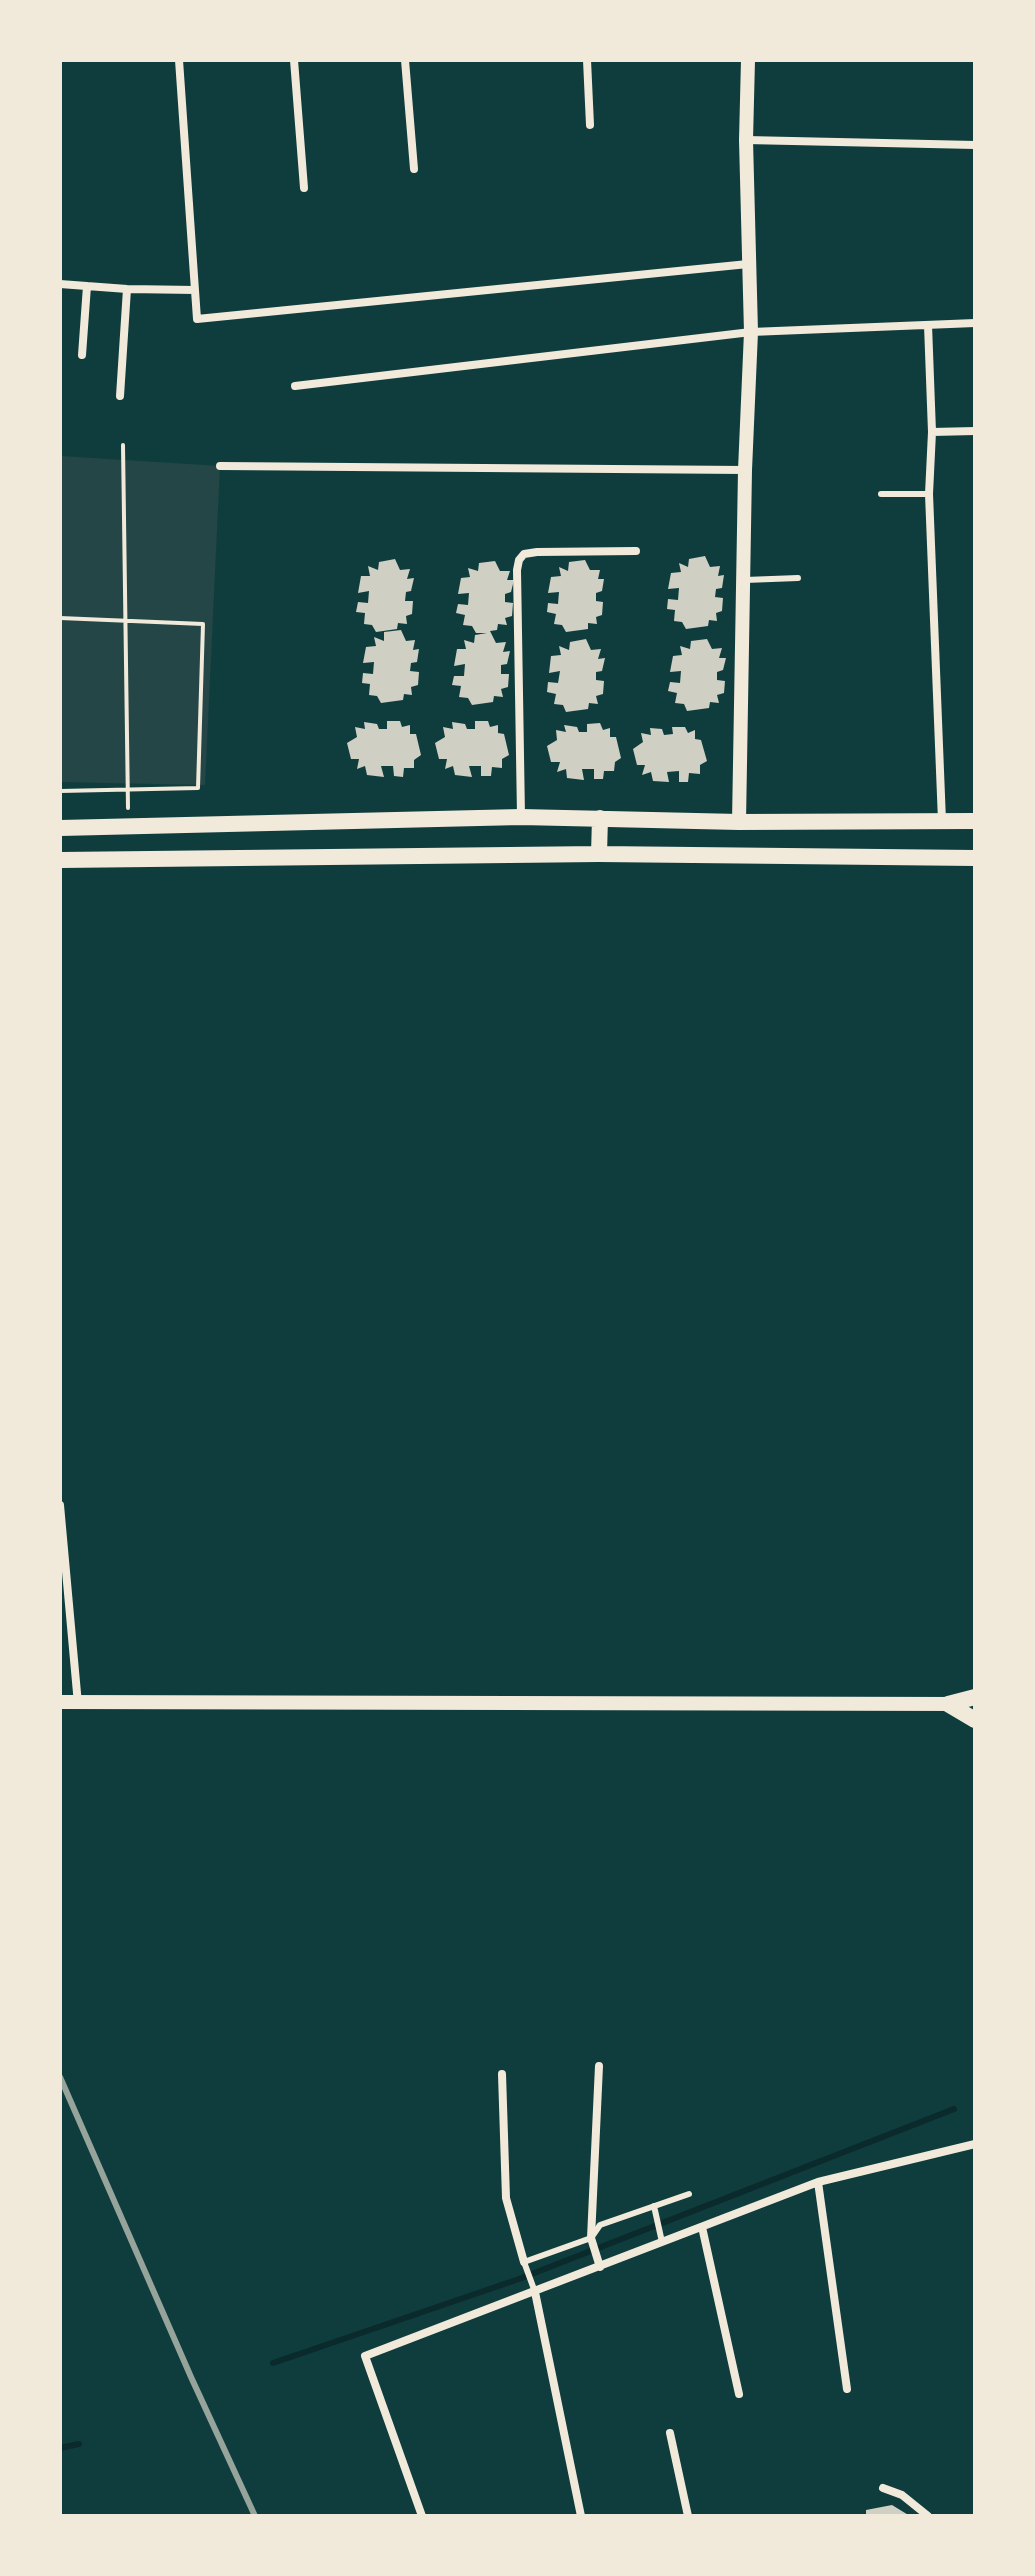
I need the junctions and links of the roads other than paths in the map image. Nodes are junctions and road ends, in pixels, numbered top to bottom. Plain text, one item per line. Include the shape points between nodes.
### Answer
1 (179, 60) edge
2 (294, 60) edge
3 (405, 60) edge
4 (587, 60) edge
5 (748, 60) edge
6 (590, 125) dead end
7 (746, 140) junction
8 (975, 145) edge
9 (414, 169) dead end
10 (304, 188) dead end
11 (748, 264) junction
12 (60, 284) edge
13 (87, 286) junction
14 (127, 289) junction
15 (195, 290) junction
16 (975, 323) edge
17 (928, 325) junction
18 (751, 332) junction
19 (82, 355) dead end
20 (295, 386) dead end
21 (120, 396) dead end
22 (975, 431) edge
23 (932, 432) junction
24 (220, 466) dead end
25 (745, 470) junction
26 (881, 494) dead end
27 (929, 494) junction
28 (636, 551) dead end
29 (798, 578) dead end
30 (745, 580) junction
31 (521, 817) junction
32 (600, 818) junction
33 (942, 821) junction
34 (975, 821) edge
35 (739, 822) junction
36 (60, 828) edge
37 (599, 854) junction
38 (975, 858) edge
39 (60, 860) edge
40 (60, 1505) edge
41 (975, 1697) edge
42 (60, 1702) edge
43 (78, 1704) junction
44 (948, 1704) junction
45 (975, 1704) edge
46 (975, 1720) edge
47 (599, 2066) dead end
48 (502, 2074) dead end
49 (975, 2144) edge
50 (818, 2182) junction
51 (689, 2194) dead end
52 (654, 2206) junction
53 (702, 2227) junction
54 (591, 2238) junction
55 (662, 2242) junction
56 (524, 2262) junction
57 (600, 2267) junction
58 (535, 2292) junction
59 (847, 2389) dead end
60 (739, 2394) dead end
61 (670, 2433) dead end
62 (883, 2488) dead end
63 (422, 2516) edge
64 (581, 2516) edge
65 (688, 2516) edge
66 (928, 2516) edge

1 - 15 street
2 - 10 street
3 - 9 street
4 - 6 street
5 - 7 street
7 - 8 street
7 - 11 street
11 - 15 street via 197,319
11 - 18 street
12 - 13 street
13 - 14 street
13 - 19 street
14 - 15 street
14 - 21 street
16 - 17 street
17 - 18 street
17 - 23 street
18 - 20 street
18 - 25 street
22 - 23 street
23 - 27 street
24 - 25 street
25 - 30 street
26 - 27 lane
27 - 33 street
28 - 31 street via 537,552 519,560
29 - 30 lane
30 - 35 street
31 - 32 main road
31 - 36 main road
32 - 35 main road
32 - 37 main road
33 - 34 main road
33 - 35 main road
37 - 38 main road
37 - 39 main road
40 - 43 street
41 - 44 main road
42 - 43 street
43 - 44 street
44 - 45 street
44 - 46 main road
47 - 54 street
48 - 56 street via 506,2198
49 - 50 street
50 - 53 street
50 - 59 street
51 - 52 lane
52 - 54 lane via 600,2225
52 - 55 lane
53 - 55 street
53 - 60 street
54 - 56 lane
54 - 57 street
55 - 57 street
56 - 58 lane
57 - 58 street
58 - 63 street via 365,2356
58 - 64 street
61 - 65 street
62 - 66 street via 902,2495

